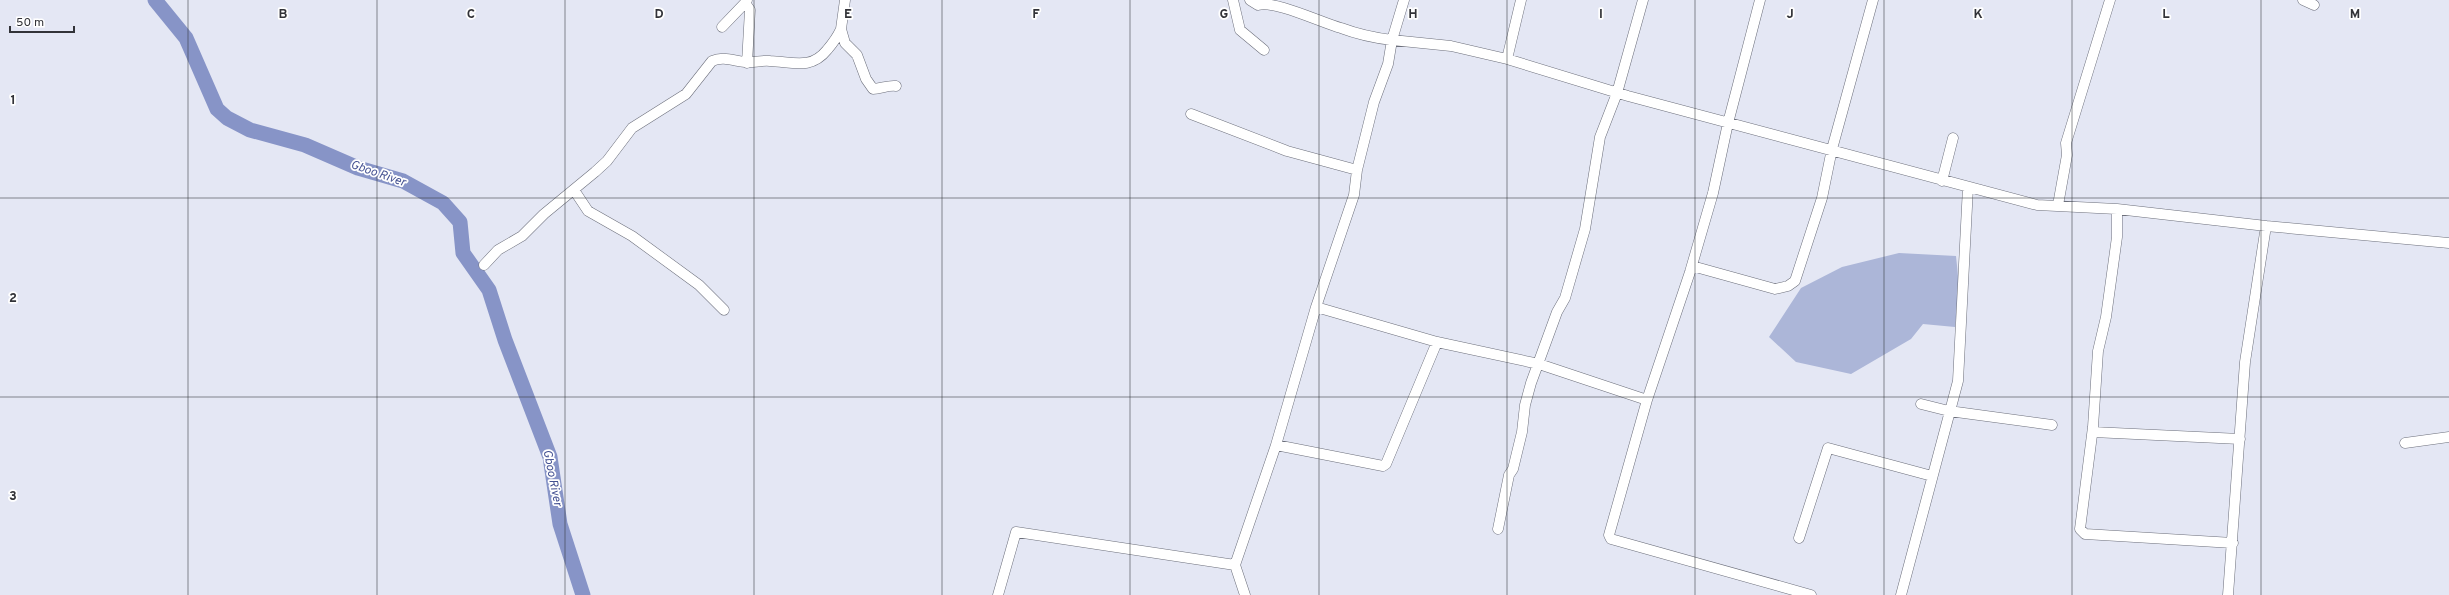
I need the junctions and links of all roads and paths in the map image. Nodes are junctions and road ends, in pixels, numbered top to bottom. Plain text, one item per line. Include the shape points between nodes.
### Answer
1 (845, 0) edge
2 (1233, 0) edge
3 (1250, 0) edge
4 (1404, 0) edge
5 (1521, 0) edge
6 (1643, 0) edge
7 (1760, 0) edge
8 (1873, 0) edge
9 (2110, 0) edge
10 (2303, 0) edge
11 (746, 2) edge
12 (2314, 5) dead end
13 (722, 27) dead end
14 (841, 29) junction
15 (1392, 40) junction
16 (1264, 50) dead end
17 (1507, 59) junction
18 (747, 63) junction
19 (896, 86) dead end
20 (1617, 93) junction
21 (1191, 114) dead end
22 (1728, 123) junction
23 (1952, 138) dead end
24 (1832, 149) junction
25 (1356, 170) junction
26 (1942, 181) junction
27 (1968, 187) junction
28 (574, 190) junction
29 (2058, 205) junction
30 (2117, 209) junction
31 (2266, 226) junction
32 (2449, 243) edge
33 (484, 265) dead end
34 (1692, 266) junction
35 (1316, 307) junction
36 (724, 310) dead end
37 (1437, 342) junction
38 (1539, 364) junction
39 (1647, 400) junction
40 (1921, 404) dead end
41 (1949, 411) junction
42 (2052, 425) dead end
43 (2093, 432) junction
44 (2449, 437) edge
45 (2240, 439) junction
46 (2405, 443) dead end
47 (1276, 445) junction
48 (1932, 476) junction
49 (1498, 529) dead end
50 (1799, 538) dead end
51 (2233, 543) junction
52 (1235, 565) junction
53 (998, 595) edge
54 (1246, 595) edge
55 (1811, 595) edge
56 (1901, 595) edge
57 (2228, 595) edge

1 - 14 street
2 - 16 street via 1240,30
3 - 15 street via 1258,5 1265,3 1292,8 1343,29
4 - 15 street
5 - 17 street
6 - 20 street
7 - 22 street
8 - 24 street
9 - 29 street via 2066,143 2067,155
10 - 12 street
11 - 13 street
11 - 18 street via 750,10
14 - 18 street via 837,39 821,59 797,64 771,61
14 - 19 street via 845,43 857,55 866,79 873,89
15 - 17 street via 1444,45
15 - 25 street via 1388,64 1374,102
17 - 20 street
18 - 28 street via 718,58 712,61 686,94 632,128 607,161
20 - 22 street
20 - 38 street via 1600,137 1585,229 1566,298 1557,312
21 - 25 street via 1287,151
22 - 24 street
22 - 34 street via 1713,193
23 - 26 street
24 - 26 street
24 - 34 street via 1822,198 1795,280 1788,286 1775,289
25 - 35 street via 1354,195
26 - 27 street
27 - 29 street via 2037,205
27 - 41 street via 1958,381
28 - 33 street via 522,236 498,250
28 - 36 street via 588,211 632,236 693,280
29 - 30 street
30 - 31 street
30 - 43 street via 2106,317 2098,351
31 - 32 street
31 - 45 street via 2245,362
34 - 39 street
35 - 37 street
35 - 47 street
37 - 38 street
37 - 47 street via 1383,466
38 - 39 street
38 - 49 street via 1525,405 1522,432 1513,469 1509,475
39 - 55 street via 1611,539
40 - 41 street
41 - 42 street
41 - 48 street
43 - 45 street
43 - 51 street via 2080,529 2082,532
44 - 46 street
45 - 51 street
47 - 52 street
48 - 50 street via 1828,448
48 - 56 street
51 - 57 street
52 - 53 street via 1016,532
52 - 54 street

